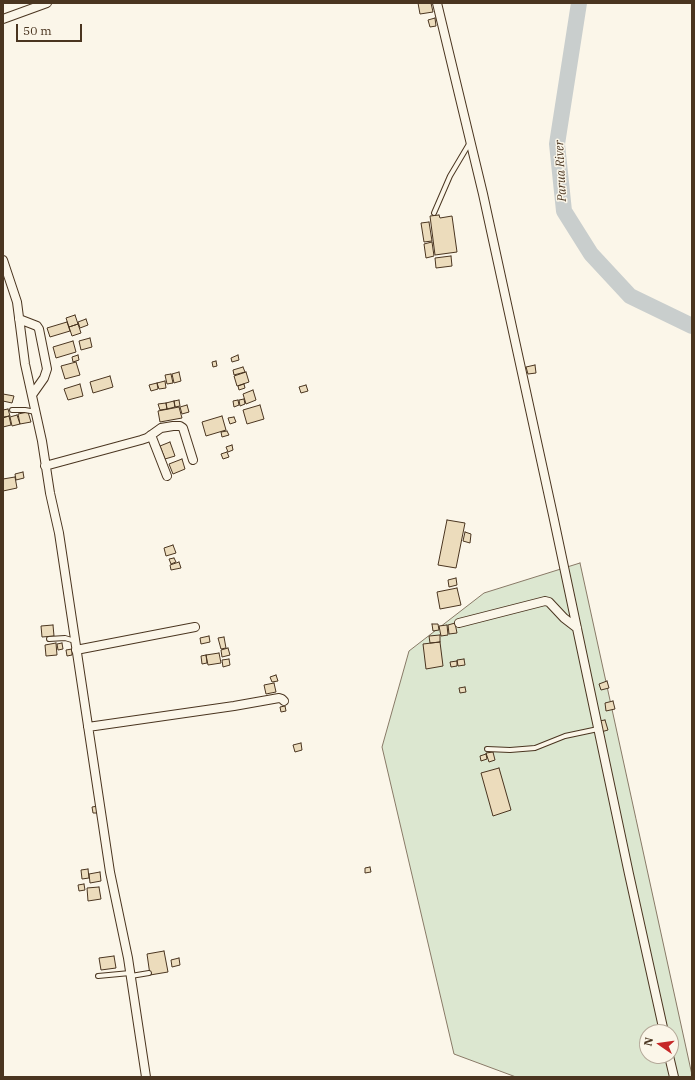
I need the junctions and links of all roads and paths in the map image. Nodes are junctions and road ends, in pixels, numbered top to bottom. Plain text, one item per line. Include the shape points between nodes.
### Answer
1 (47, 3) edge
2 (437, 3) edge
3 (3, 19) edge
4 (470, 142) junction
5 (434, 213) dead end
6 (3, 260) edge
7 (19, 319) junction
8 (32, 395) junction
9 (12, 410) dead end
10 (36, 412) junction
11 (151, 435) junction
12 (193, 460) dead end
13 (45, 466) junction
14 (167, 476) dead end
15 (459, 623) dead end
16 (195, 627) dead end
17 (577, 628) junction
18 (49, 639) dead end
19 (75, 641) junction
20 (76, 650) junction
21 (284, 701) dead end
22 (88, 727) junction
23 (598, 729) junction
24 (487, 749) dead end
25 (149, 973) dead end
26 (131, 974) junction
27 (98, 976) dead end
28 (662, 1024) edge
29 (671, 1064) edge
30 (146, 1077) edge
31 (674, 1077) edge

1 - 3 street
2 - 4 street
4 - 5 lane via 450,176
4 - 17 street
6 - 7 street via 14,292
7 - 8 street
7 - 8 street via 39,329 47,370
8 - 10 street
9 - 10 lane
10 - 13 street
11 - 12 street via 165,427 180,426 185,433
11 - 13 street
11 - 14 street
13 - 19 street via 60,537
15 - 17 street via 545,600
16 - 20 street
17 - 23 street
18 - 19 lane via 65,638
19 - 20 street
20 - 22 street
21 - 22 street via 279,698
22 - 26 street via 110,872
23 - 24 lane via 565,736 535,748
23 - 28 street
25 - 26 lane
26 - 27 lane
26 - 30 street
29 - 31 street

